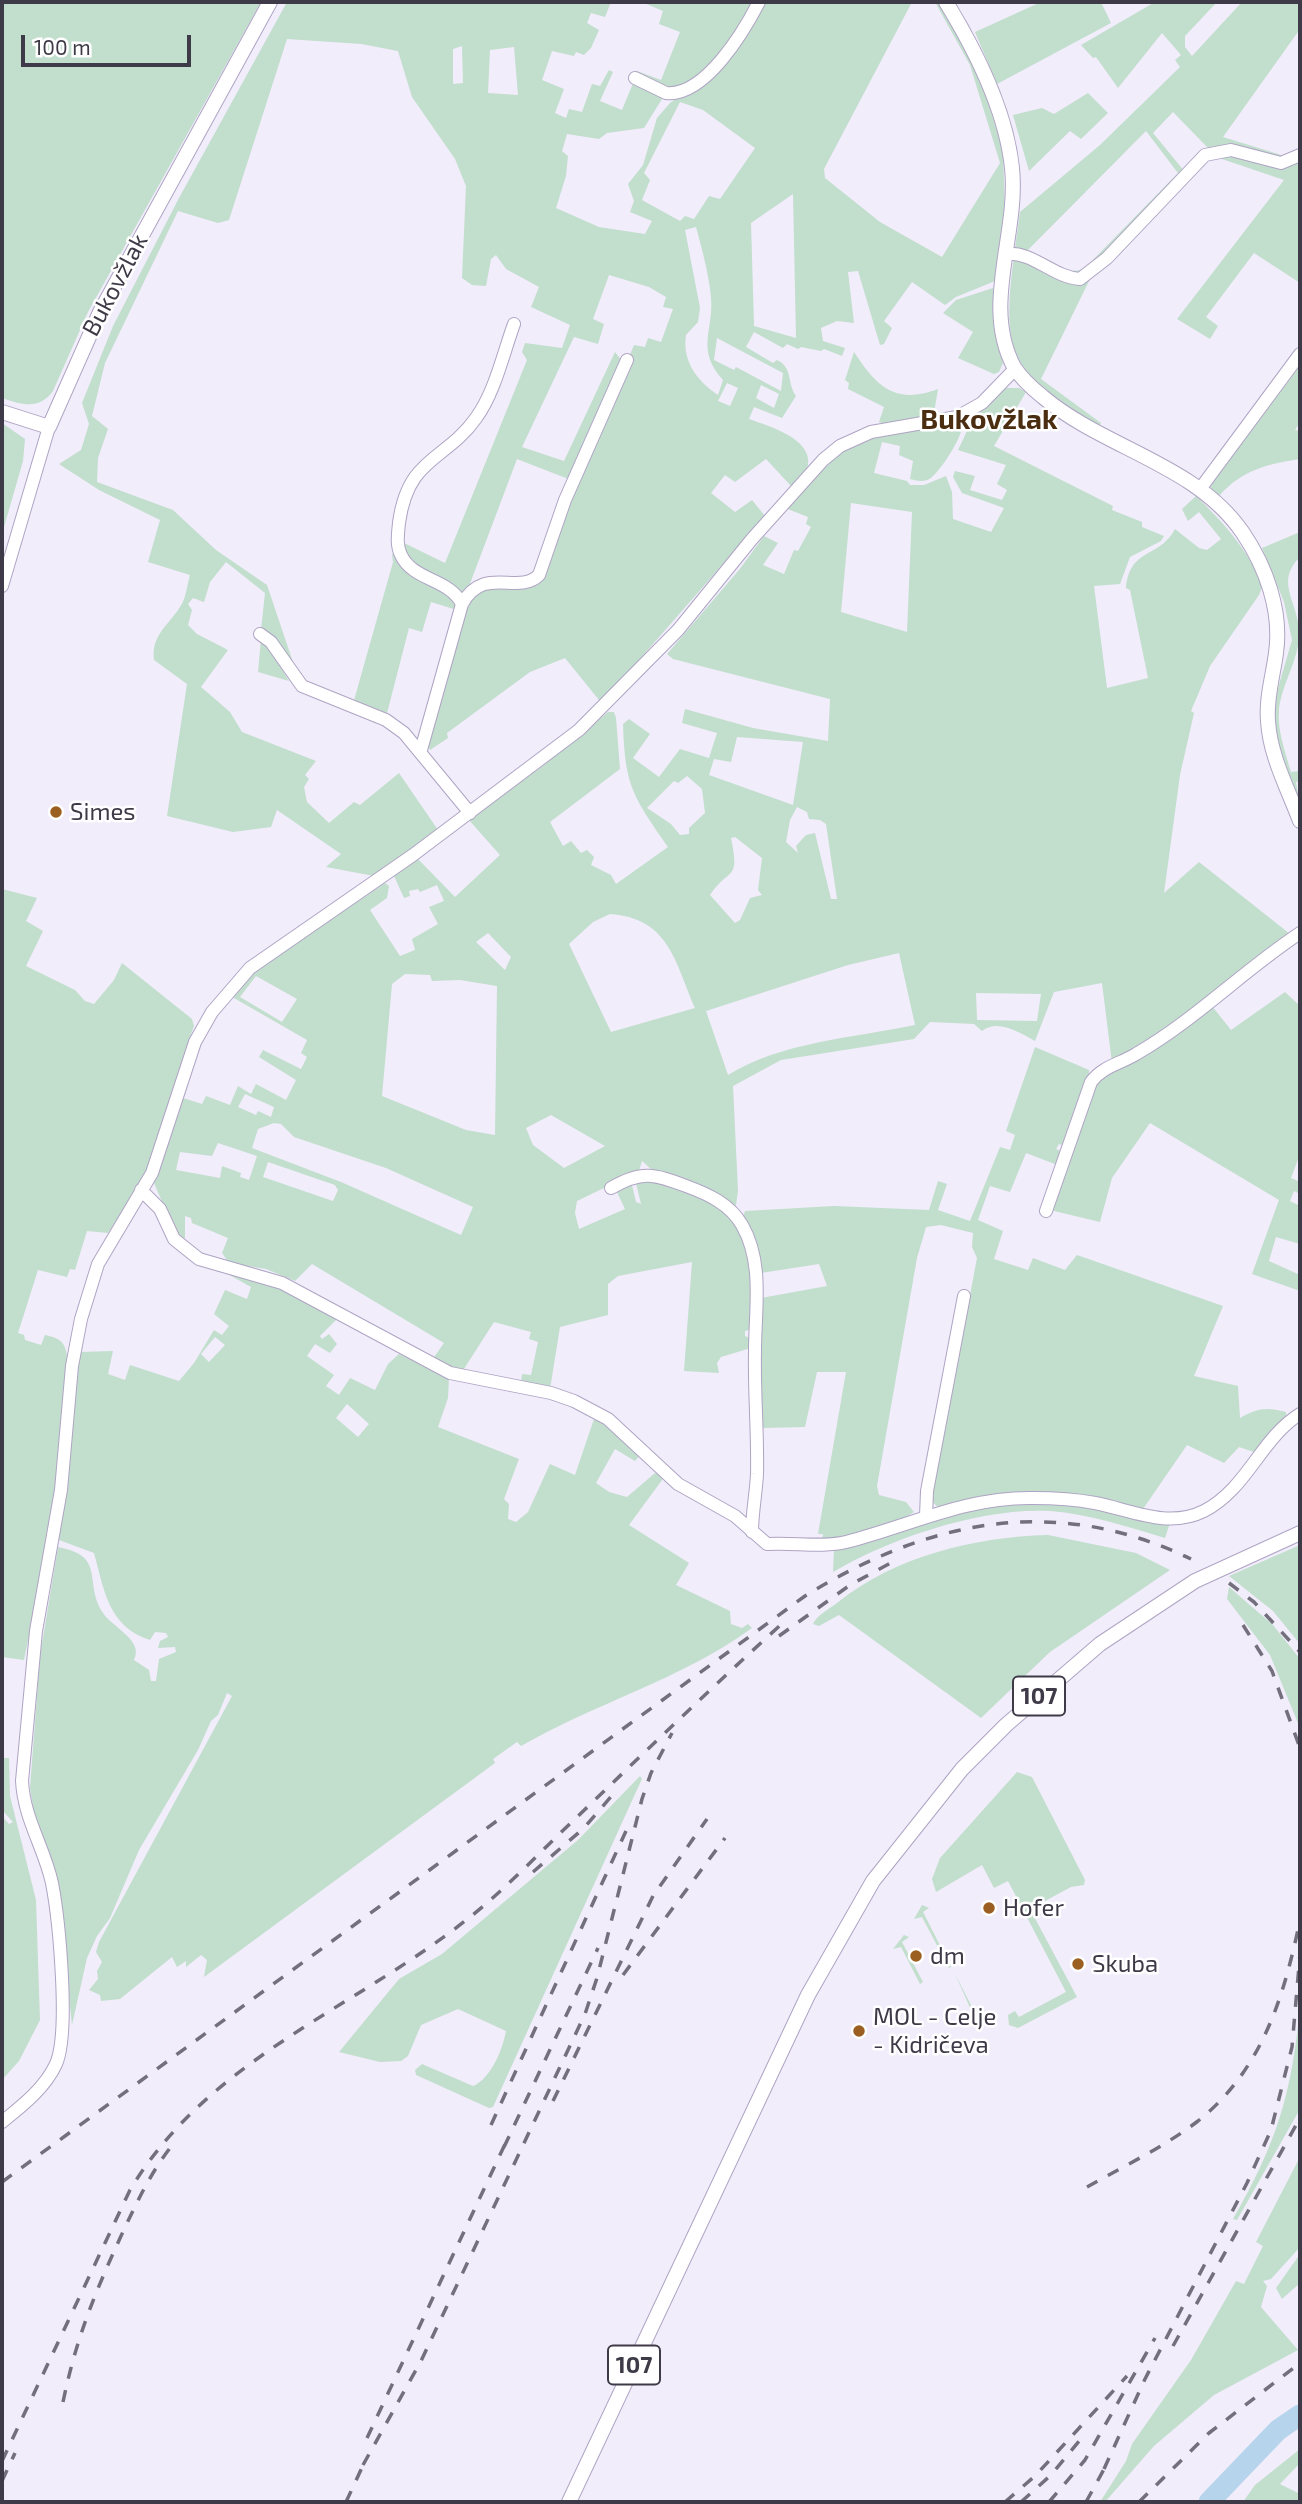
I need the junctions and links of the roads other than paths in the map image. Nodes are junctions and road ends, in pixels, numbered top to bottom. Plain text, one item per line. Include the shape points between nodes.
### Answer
1 (270, 2) edge
2 (759, 2) edge
3 (946, 2) edge
4 (635, 78) dead end
5 (1300, 155) edge
6 (1006, 254) junction
7 (514, 324) dead end
8 (1300, 354) edge
9 (627, 360) dead end
10 (1015, 369) junction
11 (2, 412) edge
12 (49, 428) junction
13 (1200, 489) junction
14 (2, 586) edge
15 (462, 604) junction
16 (260, 634) dead end
17 (421, 750) junction
18 (470, 813) junction
19 (1300, 821) edge
20 (1300, 933) edge
21 (611, 1188) dead end
22 (141, 1190) junction
23 (1046, 1211) dead end
24 (964, 1296) dead end
25 (1300, 1413) edge
26 (926, 1516) junction
27 (752, 1532) junction
28 (1300, 1535) edge
29 (2, 2122) edge
30 (569, 2502) edge

1 - 12 main road, Bukovžlak via 100,312
2 - 4 street via 738,39 692,86 666,93
3 - 6 main road via 982,70 1012,168
5 - 6 street via 1280,163 1231,150 1205,155 1107,258 1080,279 1055,272 1025,255
6 - 10 main road via 1001,330
7 - 15 street via 476,418 419,470 400,517 402,558 414,571 453,591
8 - 13 street
9 - 15 street via 573,479 539,575 481,584
10 - 13 main road via 1054,406 1091,431
10 - 18 street via 970,412 857,437 823,460 610,701 536,765
11 - 12 main road
12 - 14 street, Bukovžlak
13 - 19 main road via 1244,534 1268,584 1278,640 1268,723 1274,753
15 - 17 street
16 - 17 street via 271,642 302,686 386,720
17 - 18 street
18 - 22 street via 237,981 195,1042 162,1149
20 - 23 street via 1164,1035 1098,1072
21 - 27 street via 650,1174 706,1193 743,1227 757,1275 758,1297 757,1476
22 - 27 street via 160,1209 174,1240 198,1259 282,1283 450,1373 574,1401 608,1419 678,1484 735,1516
22 - 29 street via 98,1265 80,1319 61,1490 27,1712 23,1805 52,1882 63,2003 62,2047 55,2067 33,2097
24 - 26 street
25 - 26 street via 1276,1434 1237,1486 1203,1511 1182,1517 1158,1519 1097,1504 1030,1498 990,1500
26 - 27 street via 836,1544 766,1544
28 - 30 main road, 107 via 1195,1581 1080,1661 962,1769 873,1881 808,1995

